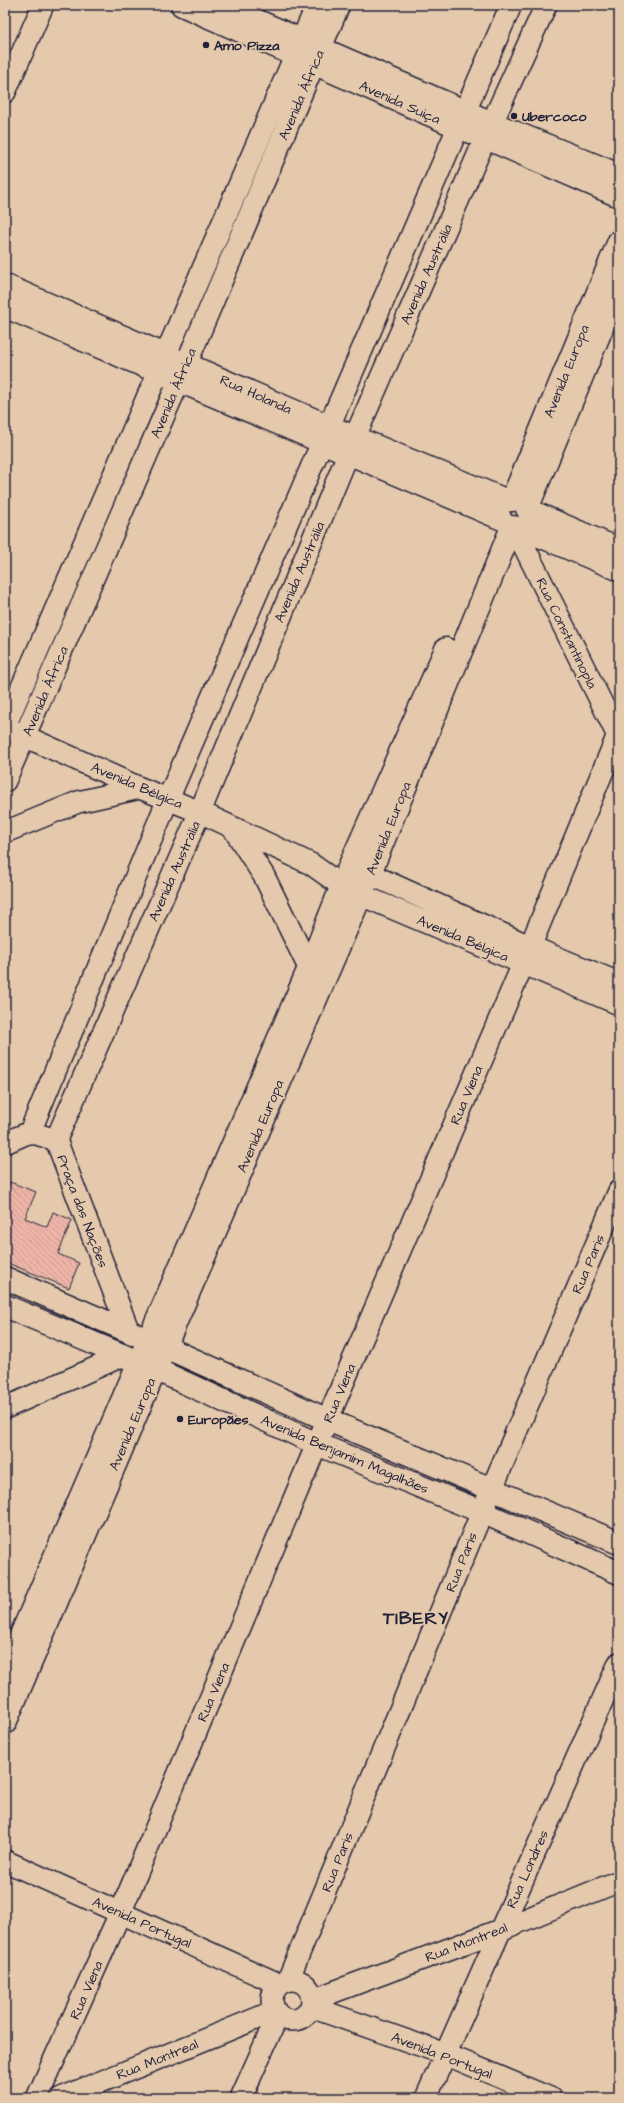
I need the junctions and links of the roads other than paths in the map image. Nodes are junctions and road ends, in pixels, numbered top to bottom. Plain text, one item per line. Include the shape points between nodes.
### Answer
1 (43, 5) edge
2 (182, 5) edge
3 (221, 5) edge
4 (317, 5) edge
5 (339, 5) edge
6 (511, 5) edge
7 (546, 5) edge
8 (308, 52) junction
9 (5, 92) edge
10 (461, 119) junction
11 (489, 130) junction
12 (254, 152) junction
13 (274, 159) junction
14 (619, 175) edge
15 (619, 196) edge
16 (619, 241) edge
17 (5, 285) edge
18 (619, 287) edge
19 (5, 307) edge
20 (362, 348) junction
21 (389, 357) junction
22 (163, 364) junction
23 (182, 372) junction
24 (326, 434) junction
25 (352, 445) junction
26 (514, 516) junction
27 (619, 550) edge
28 (619, 570) edge
29 (5, 727) edge
30 (619, 735) edge
31 (25, 737) junction
32 (5, 781) edge
33 (140, 788) junction
34 (168, 799) junction
35 (200, 812) junction
36 (232, 828) junction
37 (5, 832) edge
38 (311, 864) junction
39 (350, 865) junction
40 (370, 874) junction
41 (352, 890) junction
42 (526, 955) junction
43 (309, 968) junction
44 (619, 983) edge
45 (316, 995) junction
46 (619, 1004) edge
47 (30, 1132) junction
48 (56, 1140) junction
49 (5, 1143) edge
50 (619, 1191) edge
51 (5, 1278) edge
52 (34, 1291) junction
53 (14, 1310) edge
54 (147, 1339) junction
55 (138, 1363) junction
56 (5, 1408) edge
57 (328, 1420) junction
58 (317, 1444) junction
59 (492, 1488) junction
60 (482, 1512) junction
61 (619, 1543) edge
62 (619, 1572) edge
63 (619, 1663) edge
64 (5, 1672) edge
65 (5, 1723) edge
66 (5, 1861) edge
67 (619, 1881) edge
68 (121, 1912) junction
69 (500, 1930) junction
70 (284, 1982) junction
71 (312, 2003) junction
72 (277, 2013) junction
73 (444, 2054) junction
74 (37, 2098) edge
75 (61, 2098) edge
76 (240, 2098) edge
77 (426, 2098) edge
78 (550, 2098) edge

1 - 9 street
2 - 8 main road, Avenida Suiça
3 - 8 main road, Avenida Suiça
4 - 8 street, Avenida África
5 - 8 street, Avenida África
6 - 10 street, Avenida Austrália
7 - 11 street, Avenida Austrália
8 - 10 main road, Avenida Suiça
8 - 12 street, Avenida África
8 - 13 street, Avenida África
10 - 11 main road, Avenida Suiça
10 - 20 street, Avenida Austrália
11 - 14 main road, Avenida Suiça
11 - 15 main road, Avenida Suiça
11 - 21 street, Avenida Austrália
12 - 13 street
12 - 22 street, Avenida África
13 - 23 street, Avenida África
16 - 26 main road, Avenida Europa
17 - 22 street, Rua Holanda
18 - 26 main road, Avenida Europa
19 - 22 street, Rua Holanda
20 - 21 street
20 - 24 street, Avenida Austrália
21 - 25 street, Avenida Austrália
22 - 23 street, Rua Holanda
22 - 29 street, Avenida África
23 - 24 street, Rua Holanda
23 - 31 street, Avenida África
24 - 25 street, Rua Holanda
24 - 34 street, Avenida Austrália
25 - 26 street, Rua Holanda
25 - 35 street, Avenida Austrália
26 - 27 street, Rua Holanda
26 - 28 street, Rua Holanda
26 - 30 street, Rua Constantinopla
26 - 39 main road, Avenida Europa
26 - 40 main road, Avenida Europa
29 - 31 street, Avenida Bélgica
30 - 42 street, Rua Viena
31 - 32 street, Avenida África
31 - 33 street, Avenida Bélgica
33 - 34 street, Avenida Bélgica
33 - 37 street via 78,802
34 - 35 street, Avenida Bélgica
34 - 47 street, Avenida Austrália
35 - 36 street, Avenida Bélgica
35 - 48 street, Avenida Austrália
36 - 38 street, Avenida Bélgica
36 - 43 street via 264,876
38 - 39 street, Avenida Bélgica
38 - 41 street, Avenida Bélgica
39 - 40 street, Avenida Bélgica
39 - 41 main road, Avenida Europa
40 - 41 main road, Avenida Europa
40 - 42 street, Avenida Bélgica
41 - 42 street, Avenida Bélgica
41 - 43 main road, Avenida Europa
41 - 45 main road, Avenida Europa
42 - 44 street, Avenida Bélgica
42 - 46 street, Avenida Bélgica
42 - 57 street, Rua Viena
43 - 45 street
43 - 54 main road, Avenida Europa
45 - 54 main road, Avenida Europa
47 - 48 street, Praça das Nações
47 - 49 street
48 - 54 street, Praça das Nações
50 - 59 street, Rua Paris
51 - 52 main road, Avenida Benjamim Magalhães
52 - 53 main road
52 - 54 main road, Avenida Benjamim Magalhães
53 - 55 main road, Avenida Benjamim Magalhães
54 - 55 main road, Avenida Europa
54 - 57 main road, Avenida Benjamim Magalhães
55 - 56 street
55 - 58 main road, Avenida Benjamim Magalhães
55 - 64 main road, Avenida Europa
55 - 65 main road, Avenida Europa
57 - 58 street, Rua Viena
57 - 59 main road, Avenida Benjamim Magalhães
58 - 60 main road, Avenida Benjamim Magalhães
58 - 68 street, Rua Viena
59 - 60 street, Rua Paris
59 - 61 main road, Avenida Benjamim Magalhães
60 - 62 main road, Avenida Benjamim Magalhães
60 - 70 street, Rua Paris
63 - 69 street, Rua Londres
66 - 68 street, Avenida Portugal
67 - 69 street, Rua Montreal
68 - 70 street, Avenida Portugal
68 - 74 street, Rua Viena
69 - 71 street, Rua Montreal
69 - 73 street, Rua Londres
70 - 71 street via 295,1980 306,1986
70 - 72 street via 273,1994 272,2001
71 - 72 street via 306,2014 296,2020 284,2018
71 - 73 street, Avenida Portugal
72 - 75 street, Rua Montreal
72 - 76 street
73 - 77 street, Rua Londres
73 - 78 street, Avenida Portugal

